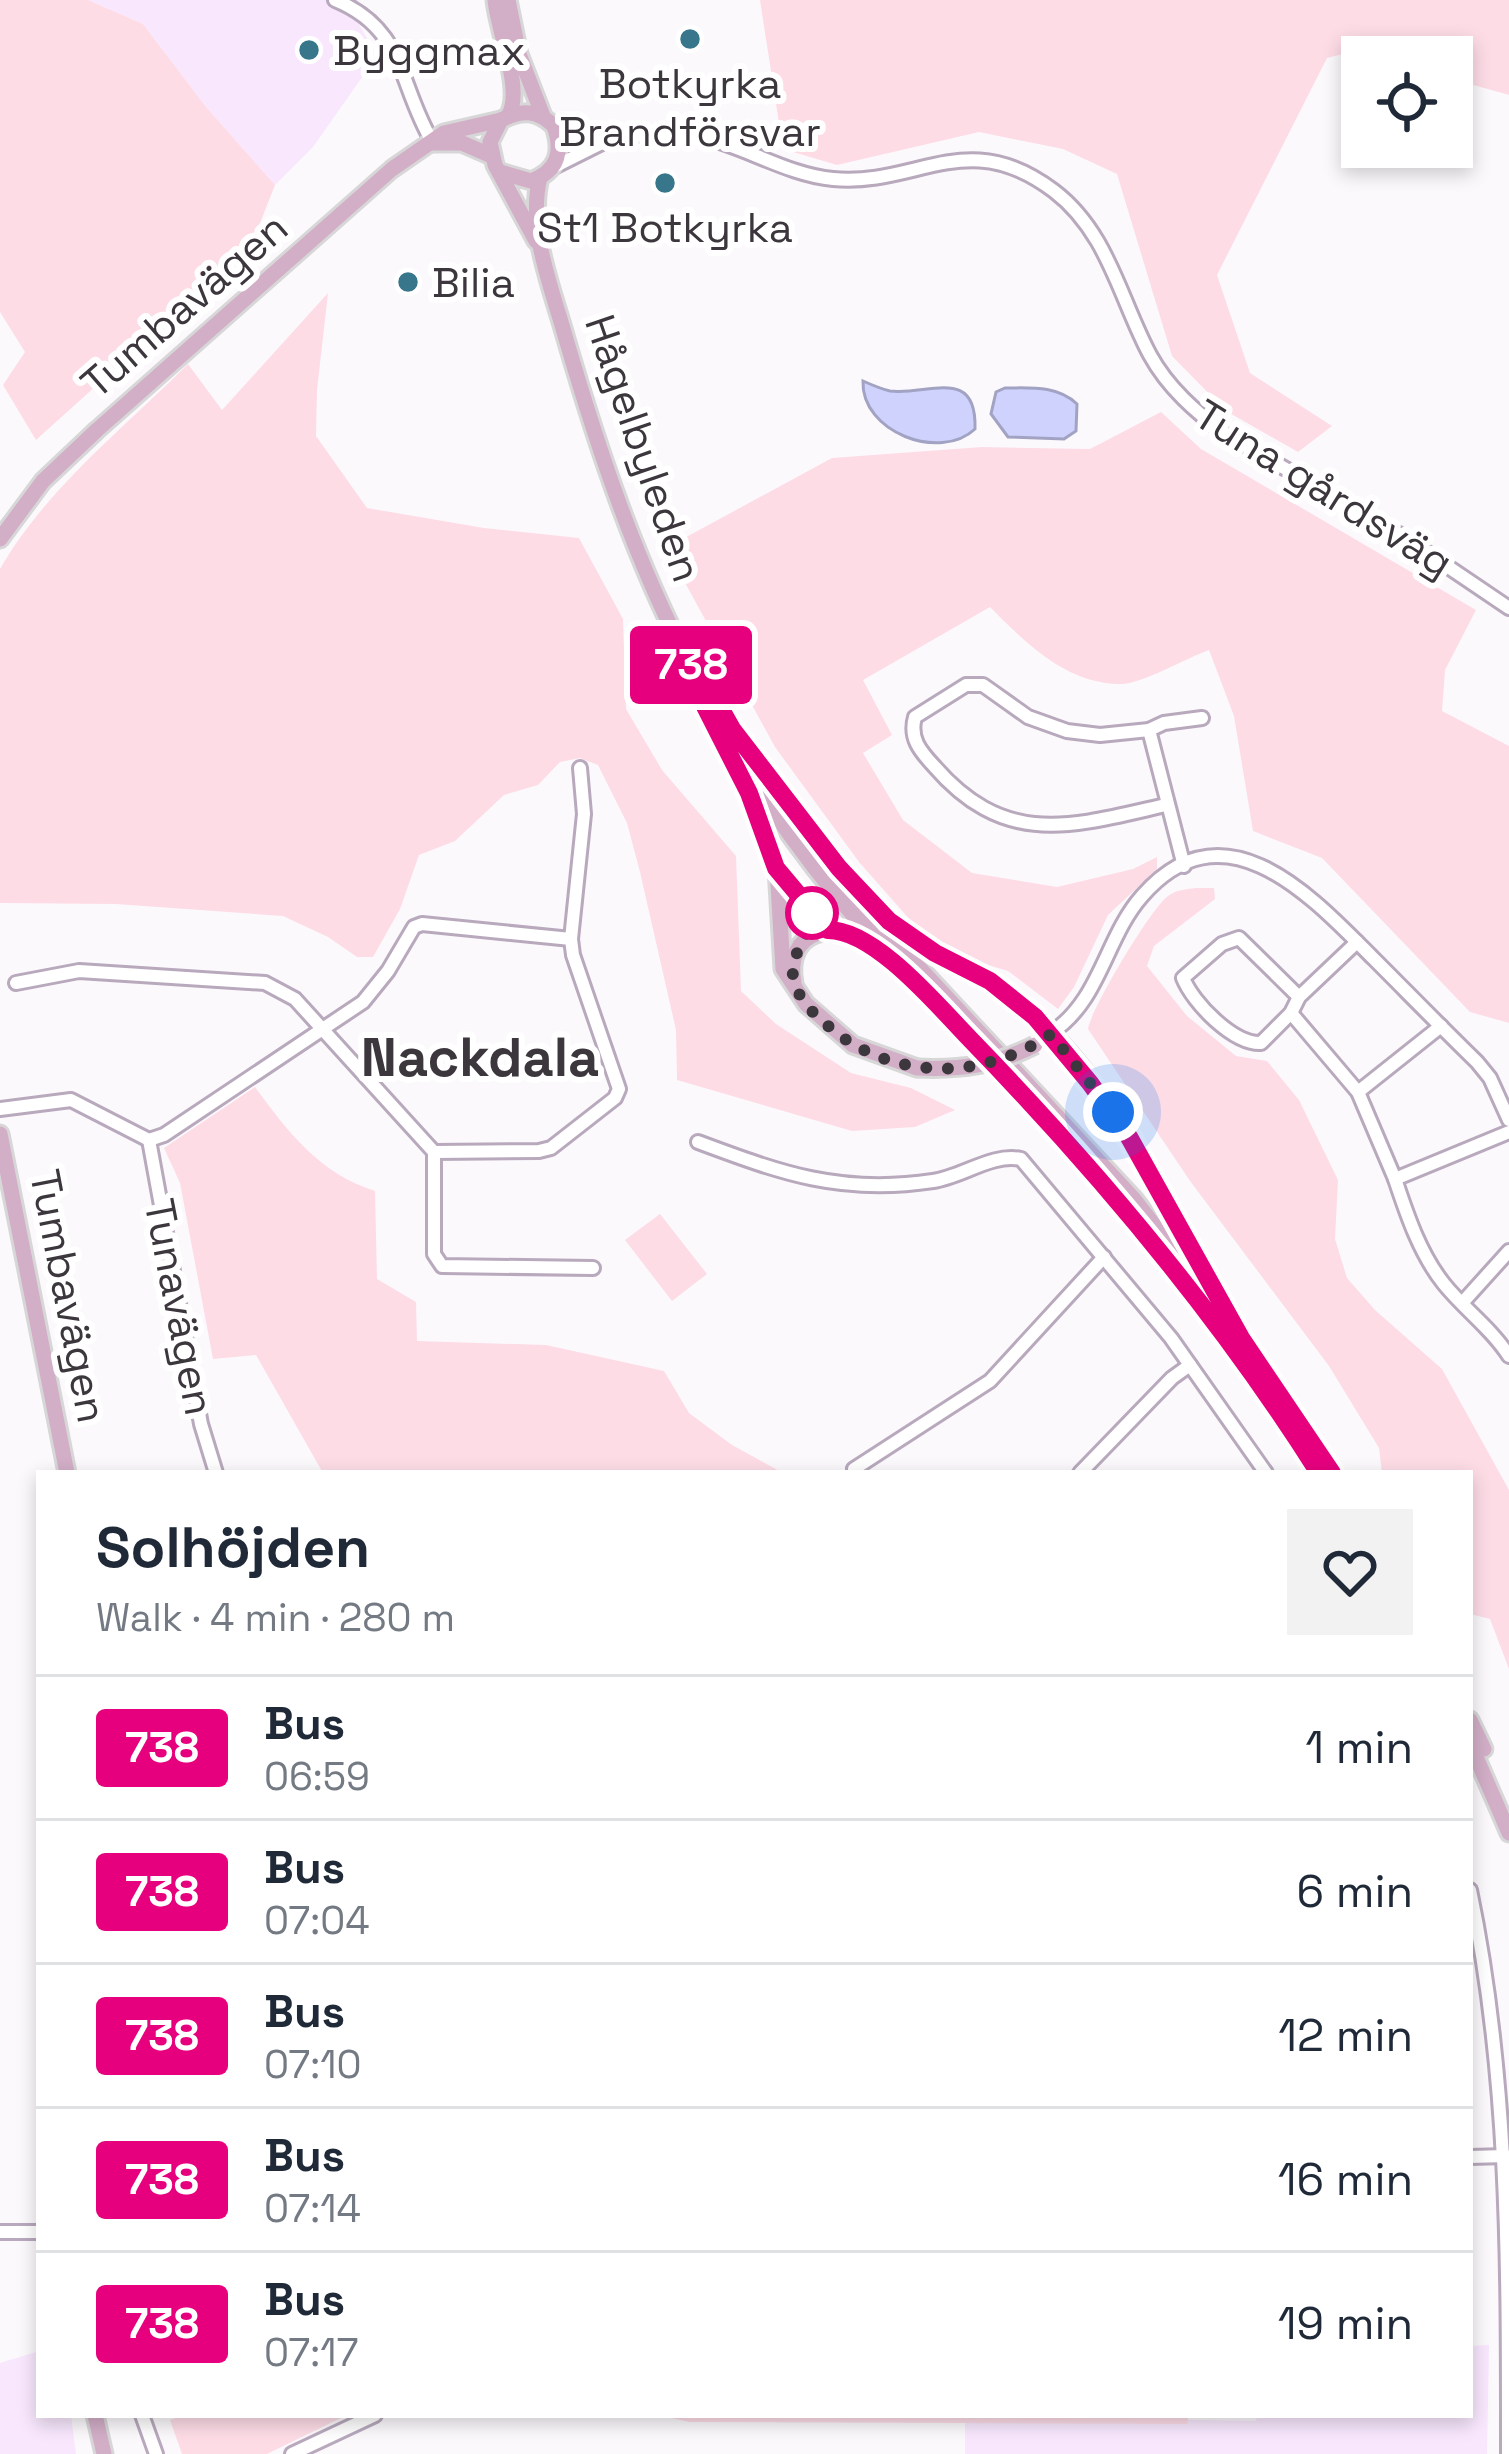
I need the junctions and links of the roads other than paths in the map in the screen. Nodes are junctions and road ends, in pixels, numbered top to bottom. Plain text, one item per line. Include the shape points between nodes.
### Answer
1 (335, 0) edge
2 (496, 0) edge
3 (508, 0) edge
4 (513, 77) junction
5 (543, 116) junction
6 (504, 118) junction
7 (477, 125) junction
8 (556, 132) junction
9 (617, 136) junction
10 (433, 143) junction
11 (496, 164) junction
12 (546, 173) junction
13 (541, 250) junction
14 (0, 538) edge
15 (1509, 608) edge
16 (1202, 718) dead end
17 (1149, 730) junction
18 (727, 731) junction
19 (580, 768) dead end
20 (1166, 805) junction
21 (1184, 866) junction
22 (572, 939) junction
23 (1357, 942) junction
24 (16, 983) dead end
25 (798, 992) junction
26 (925, 993) junction
27 (1299, 998) junction
28 (1291, 1013) junction
29 (1441, 1026) junction
30 (321, 1031) junction
31 (1051, 1034) junction
32 (1358, 1092) junction
33 (0, 1109) edge
34 (1509, 1120) edge
35 (1509, 1132) edge
36 (0, 1134) edge
37 (149, 1140) junction
38 (698, 1142) dead end
39 (434, 1152) junction
40 (1395, 1179) junction
41 (1509, 1251) edge
42 (1104, 1257) junction
43 (593, 1268) dead end
44 (1463, 1302) junction
45 (1241, 1338) junction
46 (1509, 1356) edge
47 (1190, 1365) junction
48 (67, 1470) edge
49 (215, 1470) edge
50 (854, 1470) edge
51 (1083, 1470) edge
52 (1264, 1470) edge
53 (1317, 1470) edge
54 (1330, 1470) edge
55 (1473, 1727) edge
56 (1473, 1750) edge
57 (1509, 1807) edge
58 (1509, 1833) edge
59 (1473, 1902) edge
60 (1505, 2156) junction
61 (1473, 2157) edge
62 (0, 2232) edge
63 (36, 2232) edge
64 (143, 2418) edge
65 (369, 2418) edge
66 (96, 2420) edge
67 (330, 2436) junction
68 (338, 2452) edge
69 (107, 2454) edge
70 (156, 2454) edge
71 (292, 2454) edge
72 (1508, 2454) edge

1 - 10 street via 384,33
2 - 4 main road
3 - 5 main road
4 - 6 main road via 514,106
4 - 7 main road, Tumbavägen via 502,111
5 - 6 main road
5 - 8 main road
6 - 7 main road, Tumbavägen
6 - 11 main road via 490,142
7 - 10 main road, Tumbavägen
8 - 9 street, Tuna gårdsväg
8 - 12 main road via 560,152
9 - 12 street, Tuna gårdsväg
9 - 15 street, Tuna gårdsväg via 702,137 837,179 956,160 1023,172 1091,230 1151,358 1200,416
10 - 11 main road via 473,145
10 - 14 main road, Tumbavägen via 392,169 97,430 43,481
11 - 12 main road via 520,180
11 - 13 main road, Hågelbyleden
12 - 13 main road, Hågelbyleden via 536,196
13 - 18 main road, Hågelbyleden via 609,481
16 - 17 street
17 - 20 street
17 - 20 street via 1067,731 1028,717 983,685 966,685 912,725 916,744 965,795 1033,827
18 - 25 main road via 772,849 783,969
18 - 26 main road, Hågelbyleden via 789,833
18 - 31 main road via 889,921 990,981
18 - 45 main road, Hågelbyleden via 835,876 1133,1199
19 - 22 street via 584,814
20 - 21 street
21 - 23 street via 1213,858 1264,866
21 - 31 street via 1137,901 1091,991
22 - 30 street via 422,924 363,1001
22 - 39 street via 617,1096 551,1148
23 - 27 street
23 - 29 street
24 - 30 street via 79,970 265,983 295,999
25 - 26 main road via 796,952 810,936 833,929 865,941
25 - 31 main road, bridge via 853,1045 917,1068 987,1064
26 - 53 main road, Hågelbyleden via 1167,1262
27 - 28 street
27 - 28 street via 1239,938 1183,978 1244,1042 1262,1043
28 - 32 street
29 - 32 street
29 - 34 street via 1490,1078
30 - 37 street
30 - 39 street
31 - 45 main road via 1129,1137
32 - 40 street
33 - 37 street via 71,1100
35 - 40 street
36 - 48 main road, Tumbavägen
37 - 49 street, Tunavägen
38 - 42 street via 814,1182 907,1185 1007,1156 1021,1159
39 - 43 street via 434,1254 442,1266
40 - 44 street via 1431,1267
41 - 44 street
42 - 47 street
42 - 50 street via 990,1381
44 - 46 street
45 - 54 main road, Hågelbyleden
47 - 51 street
47 - 52 street
55 - 57 main road
56 - 58 main road
59 - 60 street via 1502,2065
60 - 61 street
60 - 72 street
62 - 63 street
64 - 70 street
65 - 67 street
66 - 69 main road
67 - 68 street
67 - 71 street

